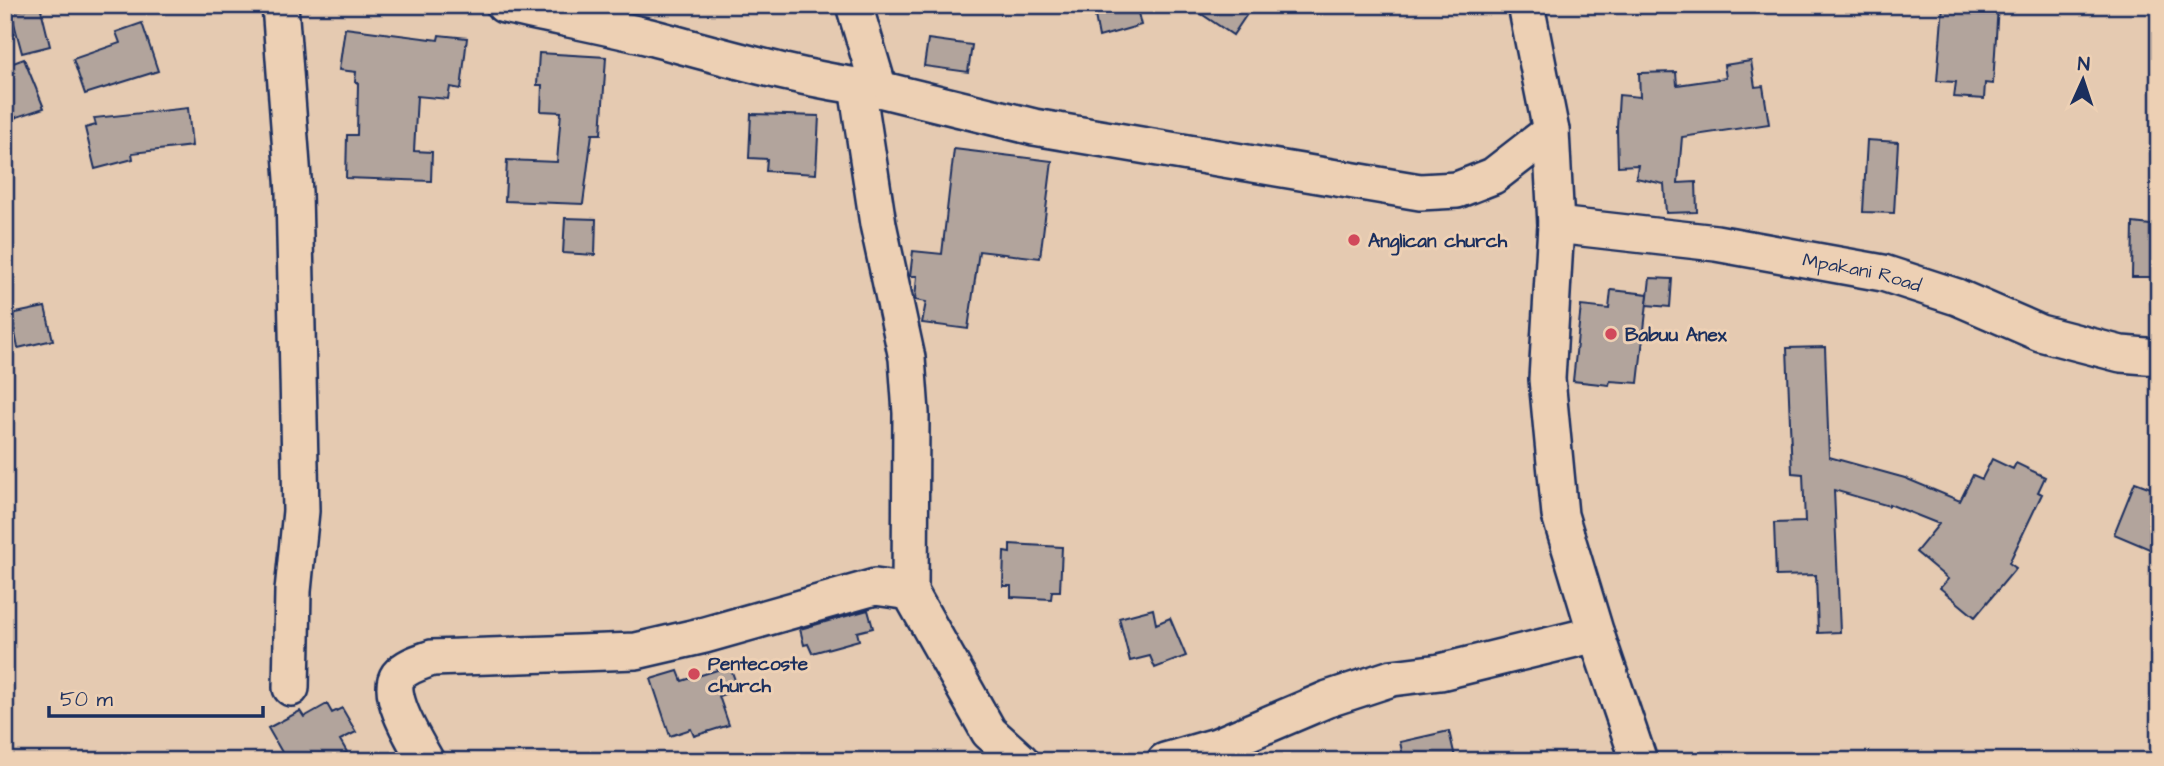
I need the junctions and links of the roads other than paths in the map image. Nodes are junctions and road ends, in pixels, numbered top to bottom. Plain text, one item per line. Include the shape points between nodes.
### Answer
1 (280, 5) edge
2 (504, 5) edge
3 (854, 5) edge
4 (1526, 5) edge
5 (868, 88) junction
6 (1551, 131) junction
7 (1556, 225) junction
8 (2159, 357) edge
9 (910, 592) junction
10 (1596, 634) junction
11 (291, 688) dead end
12 (1220, 754) edge
13 (426, 761) edge
14 (1021, 761) edge
15 (1165, 761) edge
16 (1639, 761) edge

1 - 11 street via 294,192 301,511
2 - 5 street
3 - 5 street
4 - 6 street
5 - 6 street via 1034,127 1420,192 1457,190 1493,176
5 - 9 street via 878,224 907,358
6 - 7 street
7 - 8 street, Mpakani Road via 1716,243 1884,273 1957,297 2040,333 2121,354
7 - 10 street via 1547,379 1560,515
9 - 13 street via 875,587 636,651 432,658 397,677 394,694
9 - 14 street via 989,732
10 - 12 street via 1440,672 1392,678 1328,699
10 - 16 street
12 - 15 street

